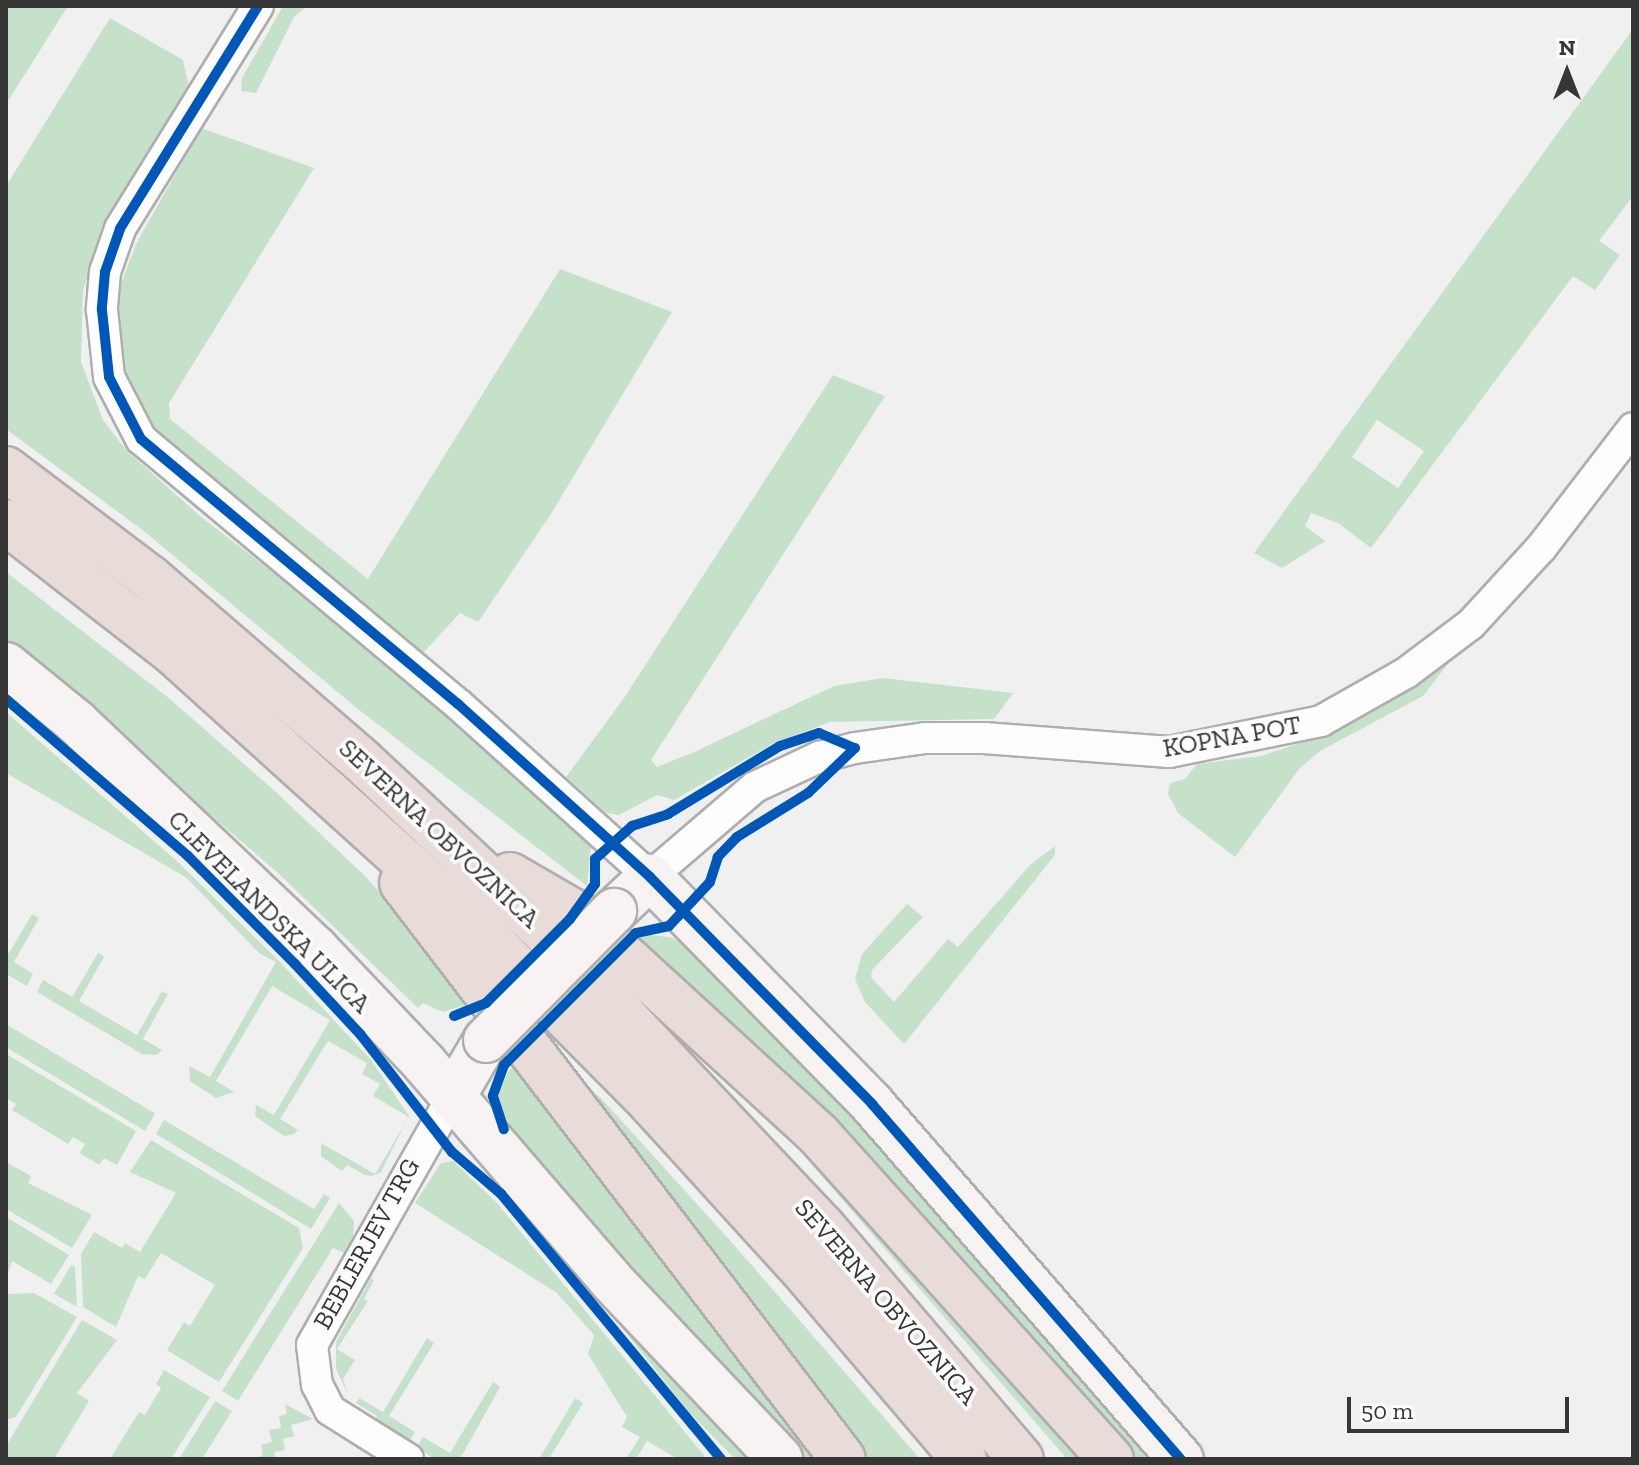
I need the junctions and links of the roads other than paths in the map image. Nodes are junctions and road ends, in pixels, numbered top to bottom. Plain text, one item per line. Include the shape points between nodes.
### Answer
1 (258, 6) edge
2 (1633, 428) edge
3 (6, 469) edge
4 (6, 522) edge
5 (6, 665) edge
6 (352, 812) junction
7 (442, 836) junction
8 (650, 877) junction
9 (452, 1098) junction
10 (408, 1459) edge
11 (780, 1459) edge
12 (843, 1459) edge
13 (964, 1459) edge
14 (1021, 1459) edge
15 (1111, 1459) edge
16 (1181, 1459) edge

1 - 8 street via 120,229 105,272 102,310 109,377 141,439 458,704
2 - 8 street, KOPNA POT via 1541,548 1471,624 1406,673 1321,721 1169,752 984,738 925,738 855,748 819,757 755,787
3 - 7 highway, SEVERNA OBVOZNICA via 150,578
4 - 6 highway, SEVERNA OBVOZNICA via 174,653
5 - 9 street, CLEVELANDSKA ULICA via 75,721 235,870 336,970
6 - 12 highway via 441,938 622,1165
6 - 13 highway, SEVERNA OBVOZNICA via 473,923 650,1102
7 - 14 highway, SEVERNA OBVOZNICA via 669,1058 822,1226
7 - 15 highway via 579,915 818,1134
8 - 9 street, BEBLERJEV TRG, bridge via 486,1040
8 - 16 street via 872,1104
9 - 10 street, BEBLERJEV TRG via 312,1345 317,1385 330,1410
9 - 11 street, CLEVELANDSKA ULICA via 611,1280

